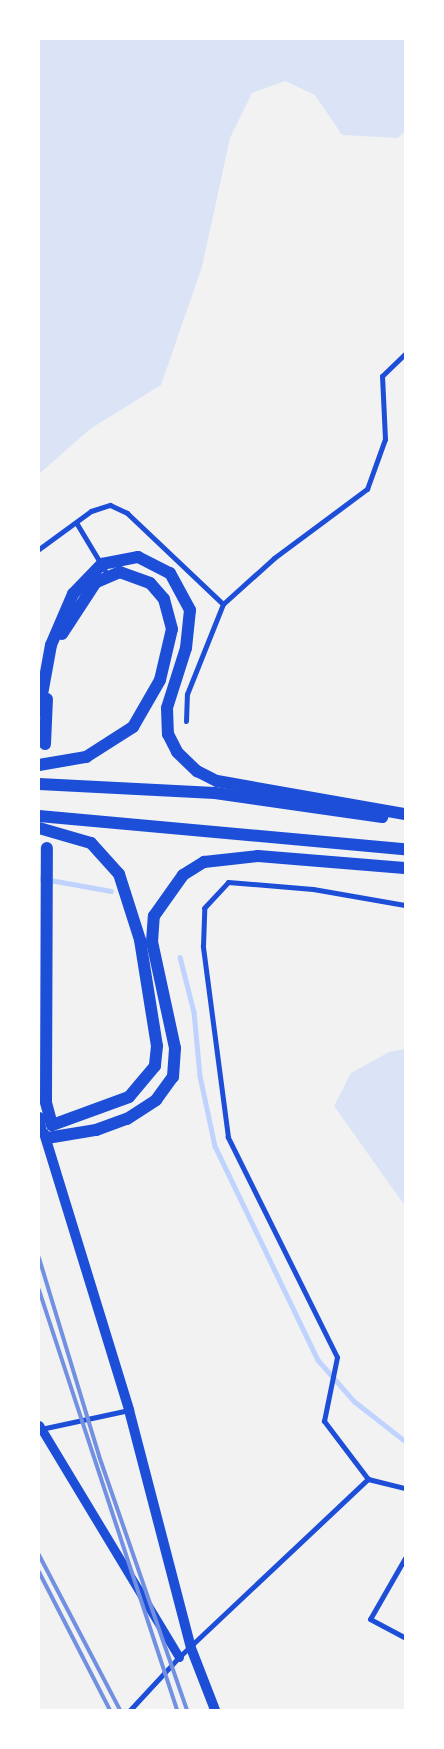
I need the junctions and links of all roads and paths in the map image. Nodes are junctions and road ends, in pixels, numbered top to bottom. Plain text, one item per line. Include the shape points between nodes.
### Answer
1 (405, 354) edge
2 (77, 524) junction
3 (39, 549) edge
4 (105, 569) junction
5 (223, 604) junction
6 (39, 711) edge
7 (186, 721) dead end
8 (45, 744) dead end
9 (39, 765) edge
10 (39, 784) edge
11 (405, 814) edge
12 (39, 816) edge
13 (405, 821) edge
14 (39, 828) edge
15 (46, 848) dead end
16 (405, 849) edge
17 (405, 868) edge
18 (405, 905) edge
19 (43, 1128) edge
20 (129, 1410) junction
21 (40, 1427) edge
22 (368, 1479) junction
23 (405, 1488) edge
24 (405, 1558) edge
25 (405, 1638) edge
26 (191, 1648) junction
27 (178, 1657) junction
28 (130, 1710) edge
29 (216, 1710) edge

1 - 5 street via 382,376 385,439 367,489 274,558
2 - 3 street
2 - 4 street
2 - 5 street via 91,511 110,505 127,513
4 - 6 highway via 63,611 50,645
4 - 8 highway via 84,596 58,642 48,689
4 - 9 highway via 132,574 150,582 164,599 172,629 166,663 142,713 118,740 86,757
4 - 11 highway via 138,557 170,573 186,596 190,626 167,708 168,734 177,752 197,771 218,781 270,792
5 - 7 street via 187,694
10 - 13 highway via 215,794
12 - 16 highway
14 - 19 highway via 91,843 119,874 140,940 157,1046 155,1066 129,1098
15 - 19 highway via 46,1102
17 - 19 highway via 258,856 204,862 183,875 154,916 152,942 175,1048 173,1077 156,1100 127,1119 96,1130
18 - 22 street via 313,889 228,882 204,908 203,946 228,1137 337,1357 324,1421
19 - 20 main road
20 - 21 street
20 - 26 main road
21 - 27 street
22 - 23 street
22 - 26 street
24 - 25 street via 370,1619
26 - 27 street
26 - 29 main road
27 - 28 street

